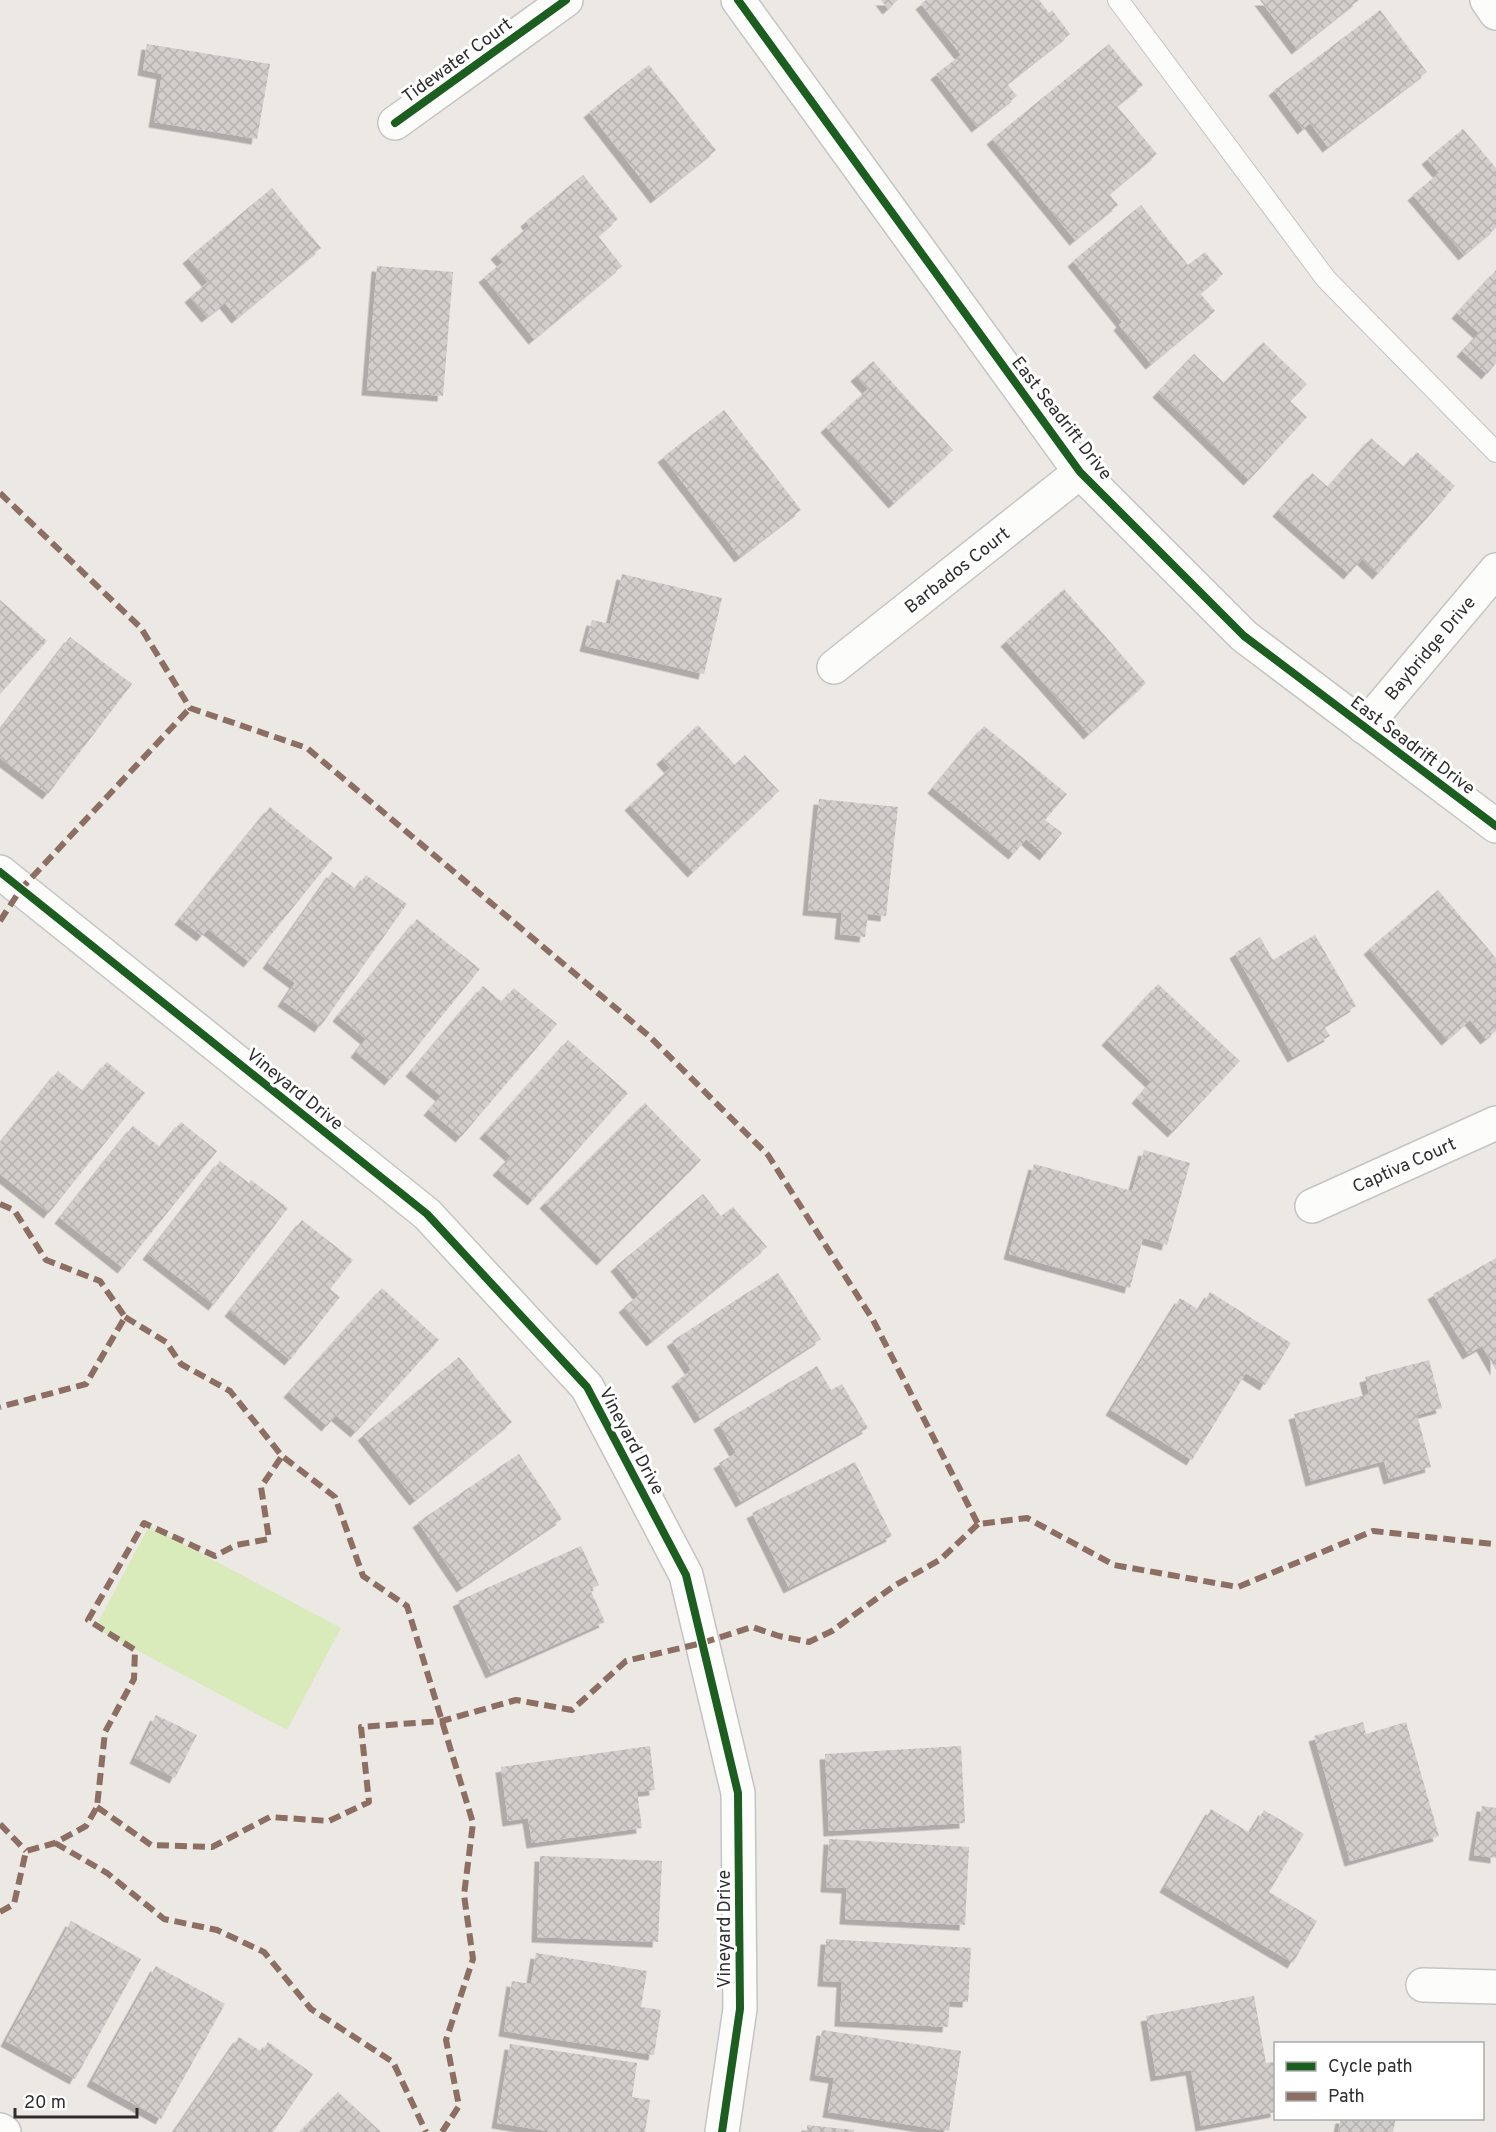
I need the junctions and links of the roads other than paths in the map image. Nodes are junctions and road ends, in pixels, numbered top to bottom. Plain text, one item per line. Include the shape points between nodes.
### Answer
1 (566, 0) edge
2 (738, 0) edge
3 (1118, 0) edge
4 (1486, 0) edge
5 (1496, 13) edge
6 (395, 123) dead end
7 (1496, 452) edge
8 (1080, 472) junction
9 (1496, 570) edge
10 (834, 667) dead end
11 (1364, 726) junction
12 (1496, 826) edge
13 (0, 872) edge
14 (1496, 1123) edge
15 (1312, 1206) dead end
16 (1423, 1985) dead end
17 (1496, 1987) edge
18 (722, 2132) edge

1 - 6 street, Tidewater Court
2 - 8 street, East Seadrift Drive
3 - 7 lane via 1326,279
4 - 5 street
8 - 10 street, Barbados Court
8 - 11 street, East Seadrift Drive via 1244,636
9 - 11 street, Baybridge Drive
11 - 12 street, East Seadrift Drive
13 - 18 street, Vineyard Drive via 427,1214 586,1387 686,1575 738,1793 740,2009
14 - 15 street, Captiva Court
16 - 17 street

